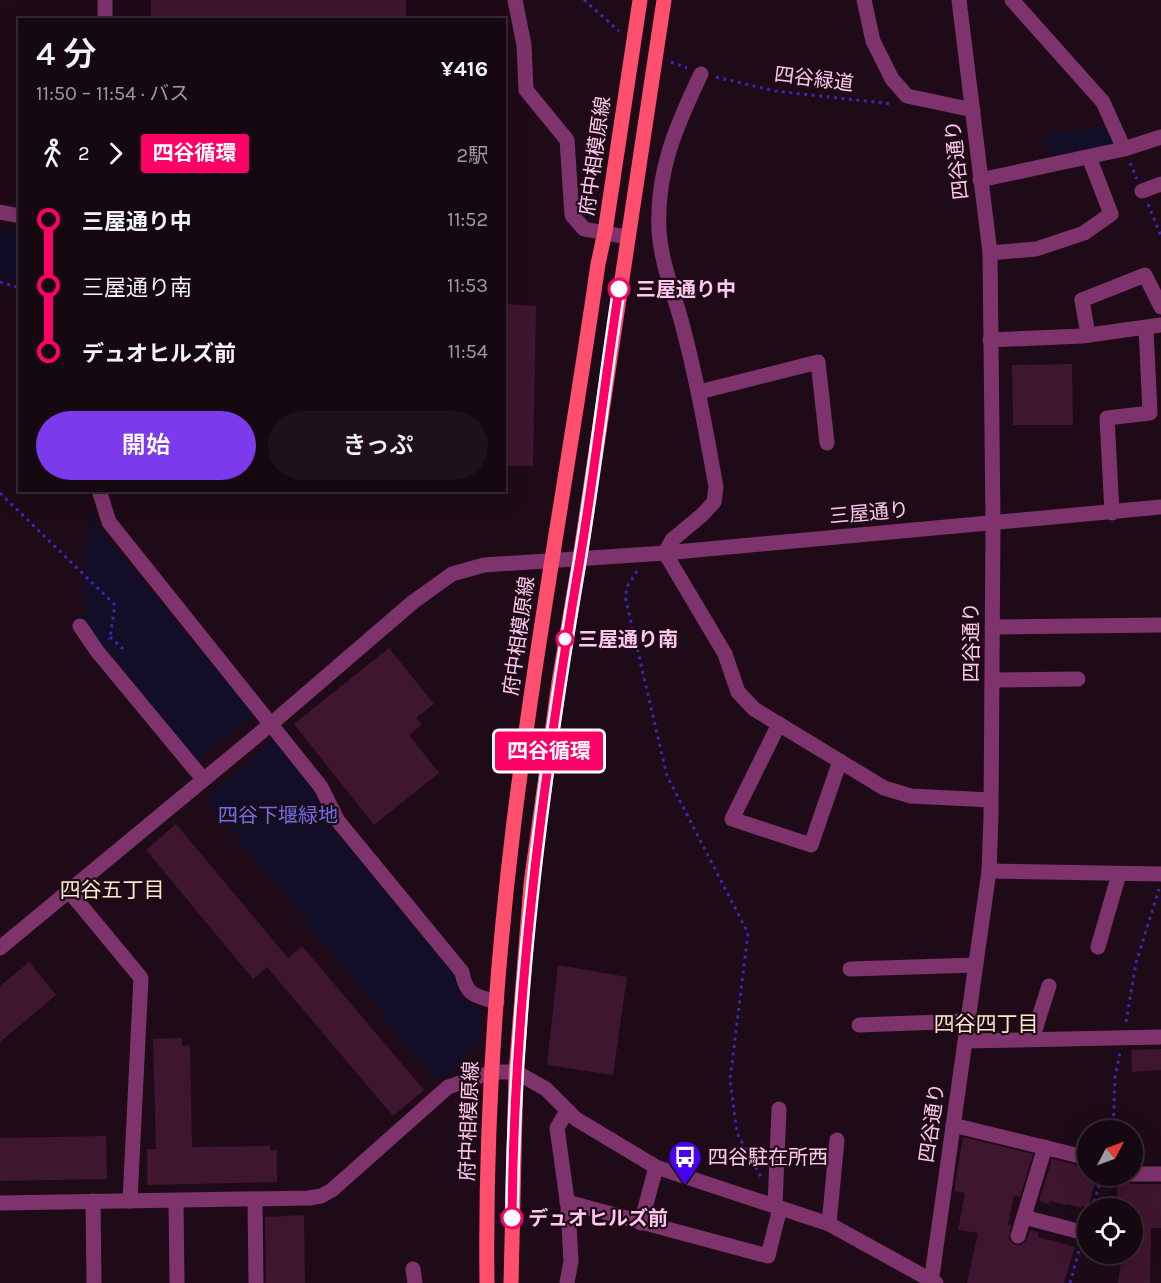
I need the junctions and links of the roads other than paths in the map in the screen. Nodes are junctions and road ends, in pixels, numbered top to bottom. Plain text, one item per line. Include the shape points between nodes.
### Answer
1 (105, 0) edge
2 (515, 0) edge
3 (640, 0) edge
4 (664, 0) edge
5 (959, 0) edge
6 (1012, 0) edge
7 (863, 1) edge
8 (105, 18) edge
9 (701, 74) road end
10 (973, 110) junction
11 (1161, 137) edge
12 (1124, 149) junction
13 (1089, 157) junction
14 (980, 180) junction
15 (1161, 184) edge
16 (1142, 191) dead end
17 (0, 212) edge
18 (18, 216) edge
19 (605, 232) junction
20 (627, 237) junction
21 (990, 253) junction
22 (1161, 307) edge
23 (1153, 326) edge
24 (1088, 335) junction
25 (990, 340) junction
26 (699, 392) junction
27 (827, 443) dead end
28 (100, 492) edge
29 (1161, 507) edge
30 (1112, 513) junction
31 (993, 523) junction
32 (657, 554) junction
33 (580, 558) junction
34 (551, 561) junction
35 (1161, 625) edge
36 (80, 626) dead end
37 (992, 627) junction
38 (1078, 679) dead end
39 (992, 680) junction
40 (271, 724) junction
41 (778, 724) junction
42 (840, 761) junction
43 (203, 779) junction
44 (991, 800) junction
45 (989, 871) junction
46 (1119, 874) junction
47 (1161, 874) edge
48 (69, 891) junction
49 (1098, 947) dead end
50 (0, 948) edge
51 (976, 965) junction
52 (850, 969) dead end
53 (1050, 986) dead end
54 (497, 1002) junction
55 (968, 1021) junction
56 (859, 1025) dead end
57 (1161, 1037) edge
58 (1032, 1039) junction
59 (965, 1041) junction
60 (492, 1072) junction
61 (516, 1072) junction
62 (779, 1108) dead end
63 (567, 1111) junction
64 (953, 1125) junction
65 (837, 1140) dead end
66 (1045, 1147) junction
67 (1077, 1155) edge
68 (656, 1167) junction
69 (1143, 1174) edge
70 (1161, 1174) edge
71 (255, 1199) junction
72 (130, 1201) junction
73 (176, 1201) junction
74 (93, 1202) junction
75 (567, 1202) junction
76 (0, 1203) edge
77 (777, 1204) junction
78 (1024, 1217) junction
79 (641, 1223) junction
80 (829, 1224) junction
81 (1077, 1231) edge
82 (1018, 1236) dead end
83 (933, 1282) edge
84 (94, 1283) edge
85 (177, 1283) edge
86 (256, 1283) edge
87 (487, 1283) edge
88 (511, 1283) edge
89 (567, 1283) edge

1 - 8 street
2 - 19 street via 524,45 526,90 567,140 572,215 584,229
3 - 19 main road, 府中相模原線
4 - 20 main road
5 - 10 street, 四谷通り
6 - 12 street via 1103,102
7 - 10 street via 873,41 892,79 907,96
9 - 26 street via 677,124 667,156 659,232
10 - 14 street, 四谷通り
11 - 12 street
12 - 13 street
13 - 14 street
13 - 21 street via 1111,214 1084,233 1036,249
14 - 21 street, 四谷通り
15 - 16 street
17 - 18 street
19 - 20 street
19 - 34 main road, 府中相模原線
20 - 33 main road
21 - 25 street, 四谷通り
22 - 24 street via 1145,275 1082,300
23 - 24 street
23 - 30 street via 1150,413 1107,418
24 - 25 street
25 - 31 street, 四谷通り
26 - 27 street via 818,362
26 - 32 street via 716,487 714,501
28 - 40 street via 109,522
29 - 30 street, 三屋通り
30 - 31 street, 三屋通り
31 - 32 street, 三屋通り
31 - 37 street, 四谷通り
32 - 33 street, 三屋通り
32 - 41 street via 725,654 738,692 754,709
33 - 34 street, 三屋通り
33 - 61 main road via 531,884
34 - 40 street, 三屋通り via 484,565 452,574 413,602
34 - 54 main road, 府中相模原線 via 513,830
35 - 37 street
36 - 43 street
37 - 39 street, 四谷通り
38 - 39 street
39 - 44 street, 四谷通り
40 - 43 street, 三屋通り
40 - 54 street via 321,788 338,820 462,972 472,995
41 - 42 street
41 - 42 street via 732,819 811,845
42 - 44 street via 884,788 911,796
43 - 48 street, 三屋通り
44 - 45 street, 四谷通り
45 - 46 street
45 - 51 street, 四谷通り
46 - 47 street
46 - 49 street
48 - 50 street, 三屋通り
48 - 72 street via 141,978
51 - 52 street
51 - 55 street, 四谷通り
53 - 58 street
54 - 60 main road, 府中相模原線
55 - 56 street
55 - 59 street, 四谷通り
57 - 58 street
58 - 59 street
59 - 64 street, 四谷通り
60 - 61 street
60 - 71 street via 448,1087 356,1170 321,1196
60 - 87 main road, 府中相模原線
61 - 63 street via 546,1089
61 - 88 main road
62 - 77 street
63 - 68 street
63 - 75 street via 557,1128
64 - 66 street
64 - 83 street, 四谷通り
65 - 80 street
66 - 67 street
66 - 78 street
68 - 77 street
68 - 79 street
69 - 70 street
71 - 73 street
71 - 86 street
72 - 73 street
72 - 74 street
73 - 85 street
74 - 76 street
74 - 84 street
75 - 79 street
75 - 89 street via 571,1261
77 - 79 street via 768,1256
77 - 80 street
78 - 81 street
78 - 82 street
80 - 83 street

